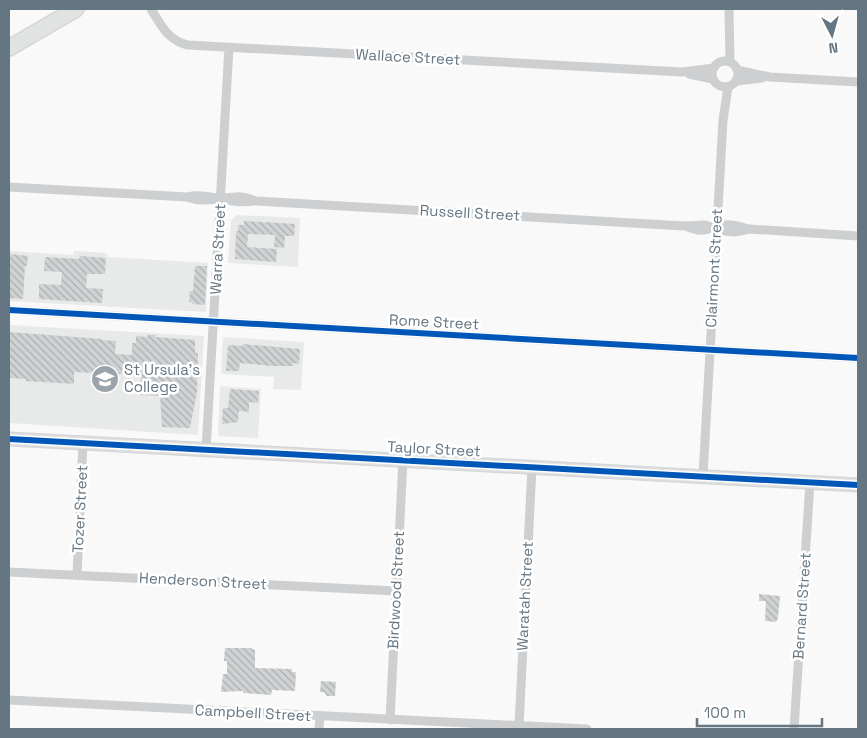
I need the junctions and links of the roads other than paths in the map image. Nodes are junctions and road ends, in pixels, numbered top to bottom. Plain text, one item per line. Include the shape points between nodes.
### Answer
1 (76, 9) edge
2 (151, 9) edge
3 (729, 9) edge
4 (229, 47) junction
5 (9, 48) edge
6 (726, 62) junction
7 (714, 68) junction
8 (737, 70) junction
9 (682, 72) junction
10 (770, 77) junction
11 (713, 79) junction
12 (737, 80) junction
13 (858, 82) edge
14 (725, 87) junction
15 (9, 187) edge
16 (220, 199) junction
17 (717, 227) junction
18 (858, 236) edge
19 (9, 310) edge
20 (214, 322) junction
21 (710, 350) junction
22 (858, 358) edge
23 (9, 439) edge
24 (84, 443) junction
25 (206, 450) junction
26 (403, 460) junction
27 (532, 467) junction
28 (703, 476) junction
29 (810, 482) junction
30 (858, 485) edge
31 (9, 572) edge
32 (77, 575) junction
33 (396, 591) junction
34 (9, 700) edge
35 (320, 716) junction
36 (390, 720) junction
37 (416, 725) edge
38 (519, 726) junction
39 (319, 729) edge
40 (587, 729) edge
41 (794, 729) edge

1 - 5 main road
2 - 4 street, Wallace Street via 164,31 178,43
3 - 6 street
4 - 9 street, Wallace Street
4 - 16 street, Warra Street
6 - 7 street
6 - 8 street
7 - 9 street, Wallace Street
7 - 11 street
8 - 10 street
8 - 12 street
9 - 11 street, Wallace Street
10 - 12 street
10 - 13 street
11 - 14 street
12 - 14 street
14 - 17 street, Clairmont Street
15 - 16 street, Russell Street via 187,197 198,201
16 - 17 street, Russell Street via 235,203 256,201
16 - 20 street, Warra Street
17 - 18 street, Russell Street via 735,225 749,229
17 - 21 street, Clairmont Street
19 - 20 street, Rome Street
20 - 21 street, Rome Street
20 - 25 street, Warra Street
21 - 22 street, Rome Street
21 - 28 street, Clairmont Street
23 - 24 street, Taylor Street
24 - 25 street, Taylor Street
24 - 32 street, Tozer Street
25 - 26 street, Taylor Street
26 - 27 street, Taylor Street
26 - 33 street, Birdwood Street
27 - 28 street, Taylor Street
27 - 38 street, Waratah Street
28 - 29 street, Taylor Street
29 - 30 street, Taylor Street
29 - 41 street, Bernard Street
31 - 32 street, Henderson Street
32 - 33 street, Henderson Street
33 - 36 street, Birdwood Street
34 - 35 street, Campbell Street
35 - 36 street, Campbell Street
35 - 39 street
36 - 37 street, Campbell Street
37 - 38 street, Campbell Street
38 - 40 street, Campbell Street

